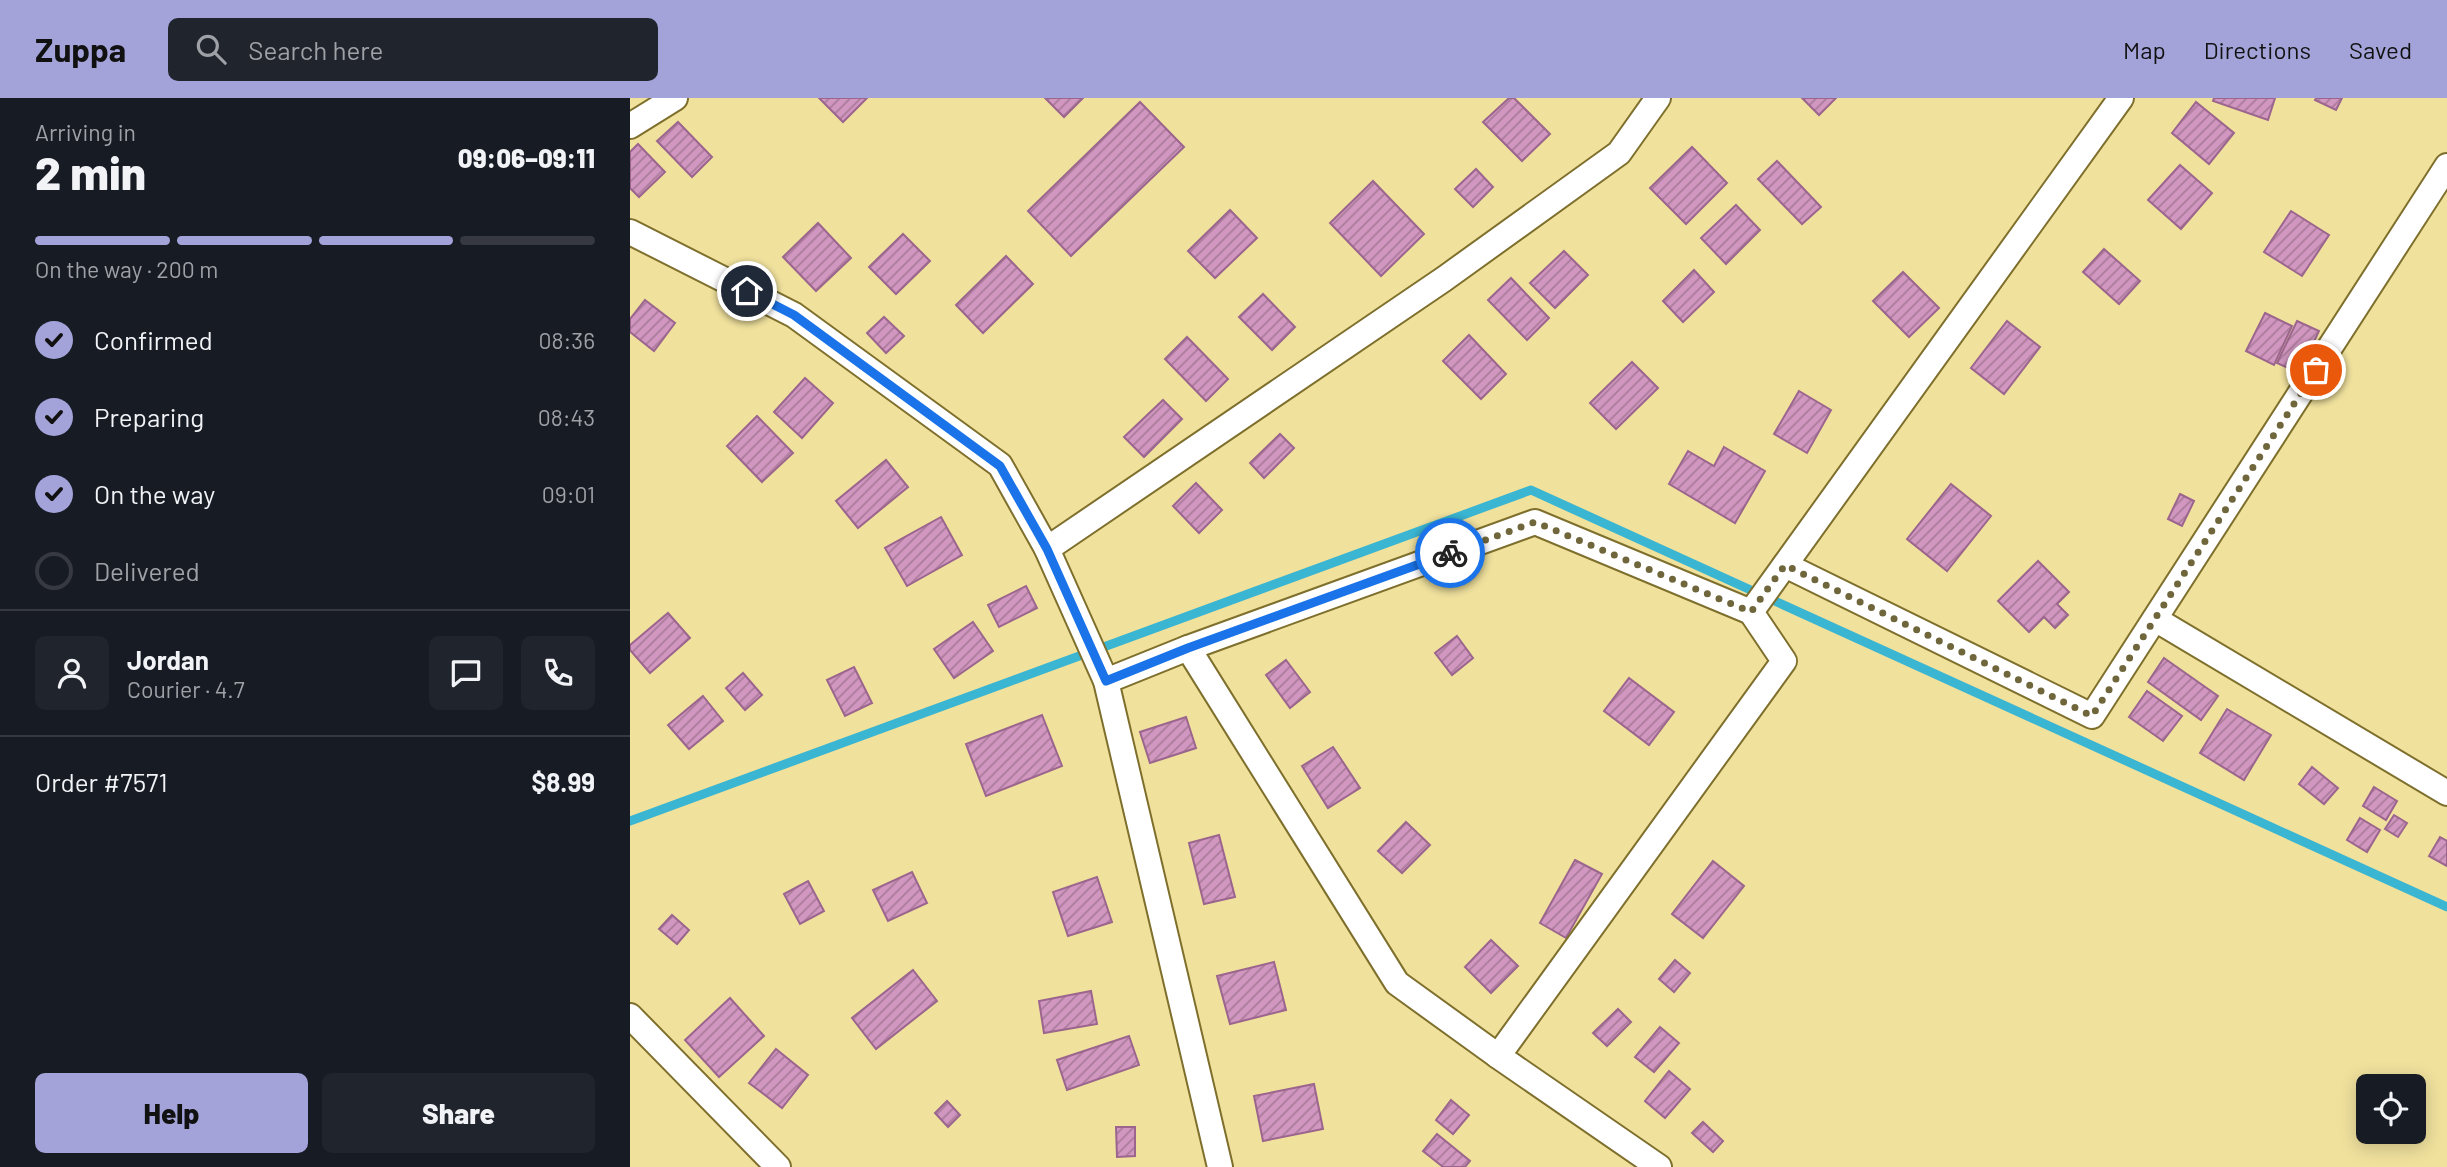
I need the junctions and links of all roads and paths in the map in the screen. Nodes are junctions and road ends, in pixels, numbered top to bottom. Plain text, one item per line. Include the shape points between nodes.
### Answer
1 (675, 98) edge
2 (1658, 98) edge
3 (2121, 98) edge
4 (630, 126) edge
5 (2447, 166) edge
6 (630, 232) edge
7 (1047, 549) junction
8 (1780, 572) junction
9 (1755, 606) junction
10 (2155, 619) junction
11 (1188, 648) junction
12 (1101, 671) junction
13 (2447, 793) edge
14 (630, 1016) edge
15 (1498, 1056) junction
16 (778, 1167) edge
17 (1220, 1167) edge
18 (1659, 1167) edge

1 - 4 street
2 - 7 street via 1619,153 1444,279
3 - 8 street
5 - 10 street
6 - 7 street via 794,315 1000,466
7 - 12 street
8 - 9 street
8 - 10 street via 2092,716
9 - 11 street via 1535,522
9 - 15 street via 1784,661
10 - 13 street
11 - 12 street
11 - 15 street via 1397,983
12 - 17 street
14 - 16 street
15 - 18 street

